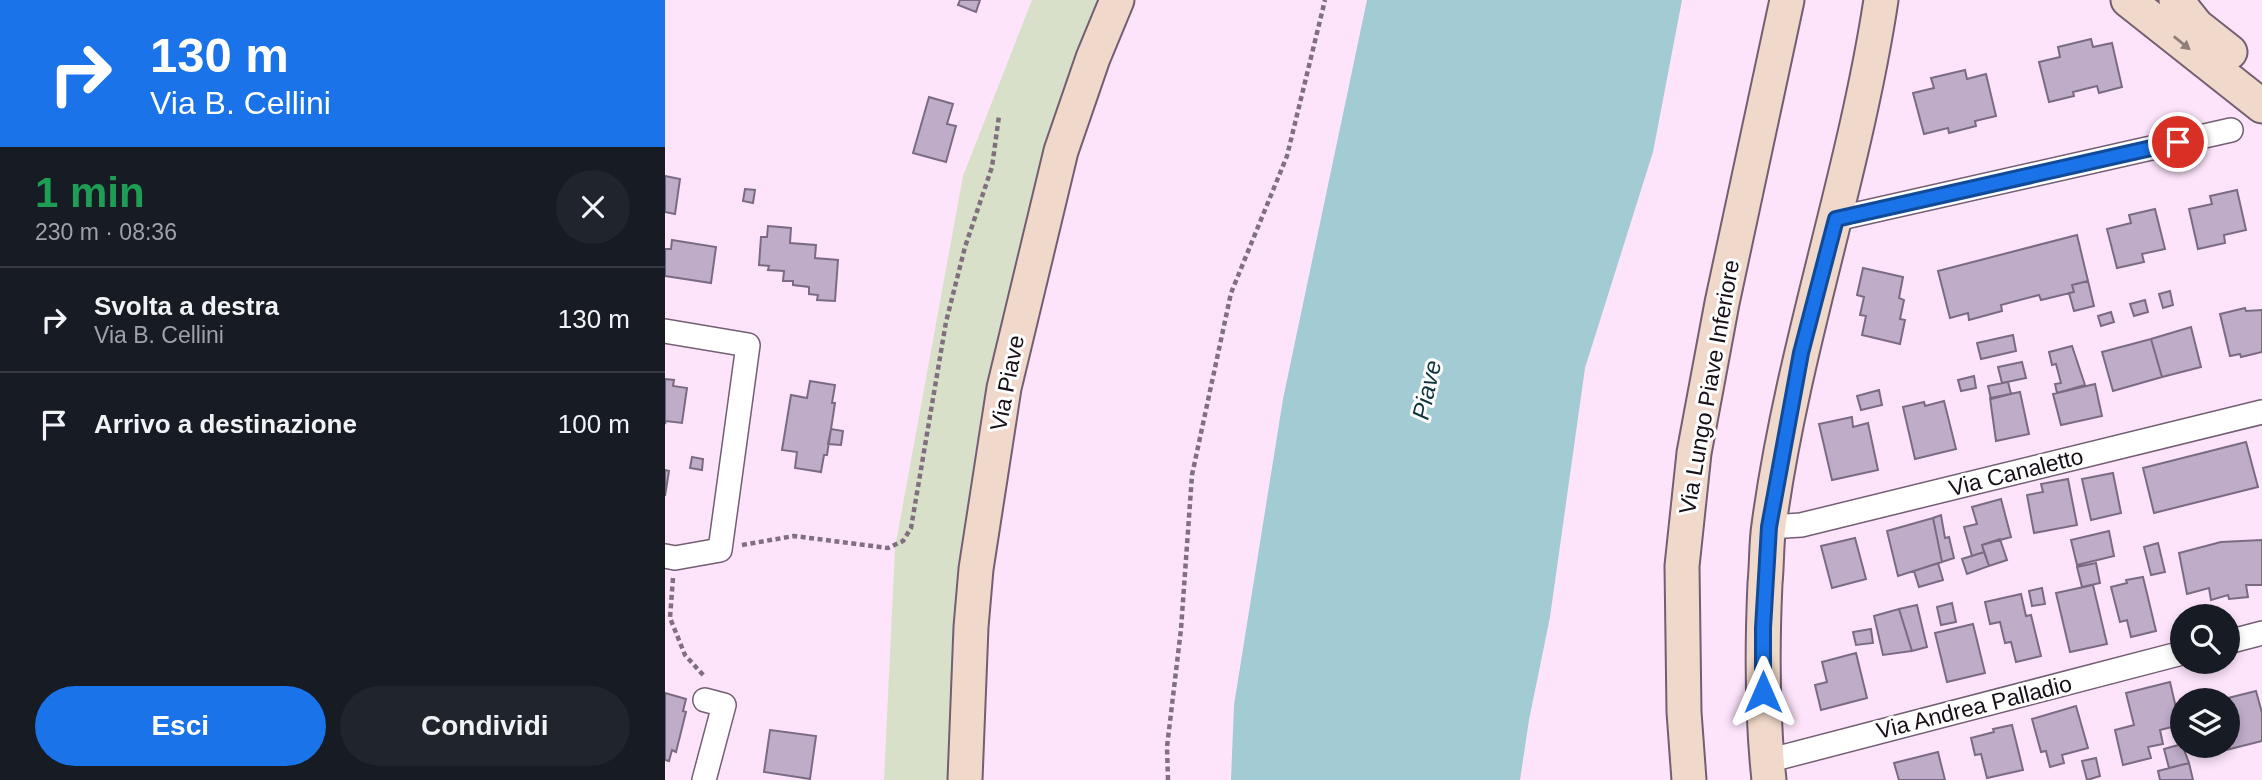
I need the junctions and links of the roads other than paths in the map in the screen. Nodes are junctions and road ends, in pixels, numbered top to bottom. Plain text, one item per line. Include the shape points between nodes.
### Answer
1 (1117, 0) edge
2 (1787, 0) edge
3 (1881, 0) edge
4 (1898, 0) edge
5 (2128, 0) edge
6 (2176, 0) edge
7 (1872, 61) junction
8 (2262, 78) edge
9 (2262, 106) edge
10 (2231, 130) dead end
11 (1836, 219) junction
12 (665, 331) edge
13 (2262, 412) edge
14 (1769, 527) junction
15 (670, 557) edge
16 (2262, 633) edge
17 (2240, 639) edge
18 (2170, 656) edge
19 (705, 700) road end
20 (1768, 771) edge
21 (704, 780) edge
22 (965, 780) edge
23 (1689, 780) edge

1 - 22 main road, Via Piave via 1062,151 1004,388 976,569
2 - 23 main road, Via Lungo Piave Inferiore via 1694,453 1682,566
3 - 7 main road
4 - 7 main road
5 -> 9 main road
6 - 8 main road via 2197,26
7 - 11 main road
10 - 11 street
11 - 14 main road via 1801,353
12 - 15 street via 748,345 720,550
13 - 14 street, Via Canaletto via 1801,525
14 - 20 main road via 1763,628
16 - 17 street
18 - 20 street, Via Andrea Palladio
19 - 21 street via 724,705

